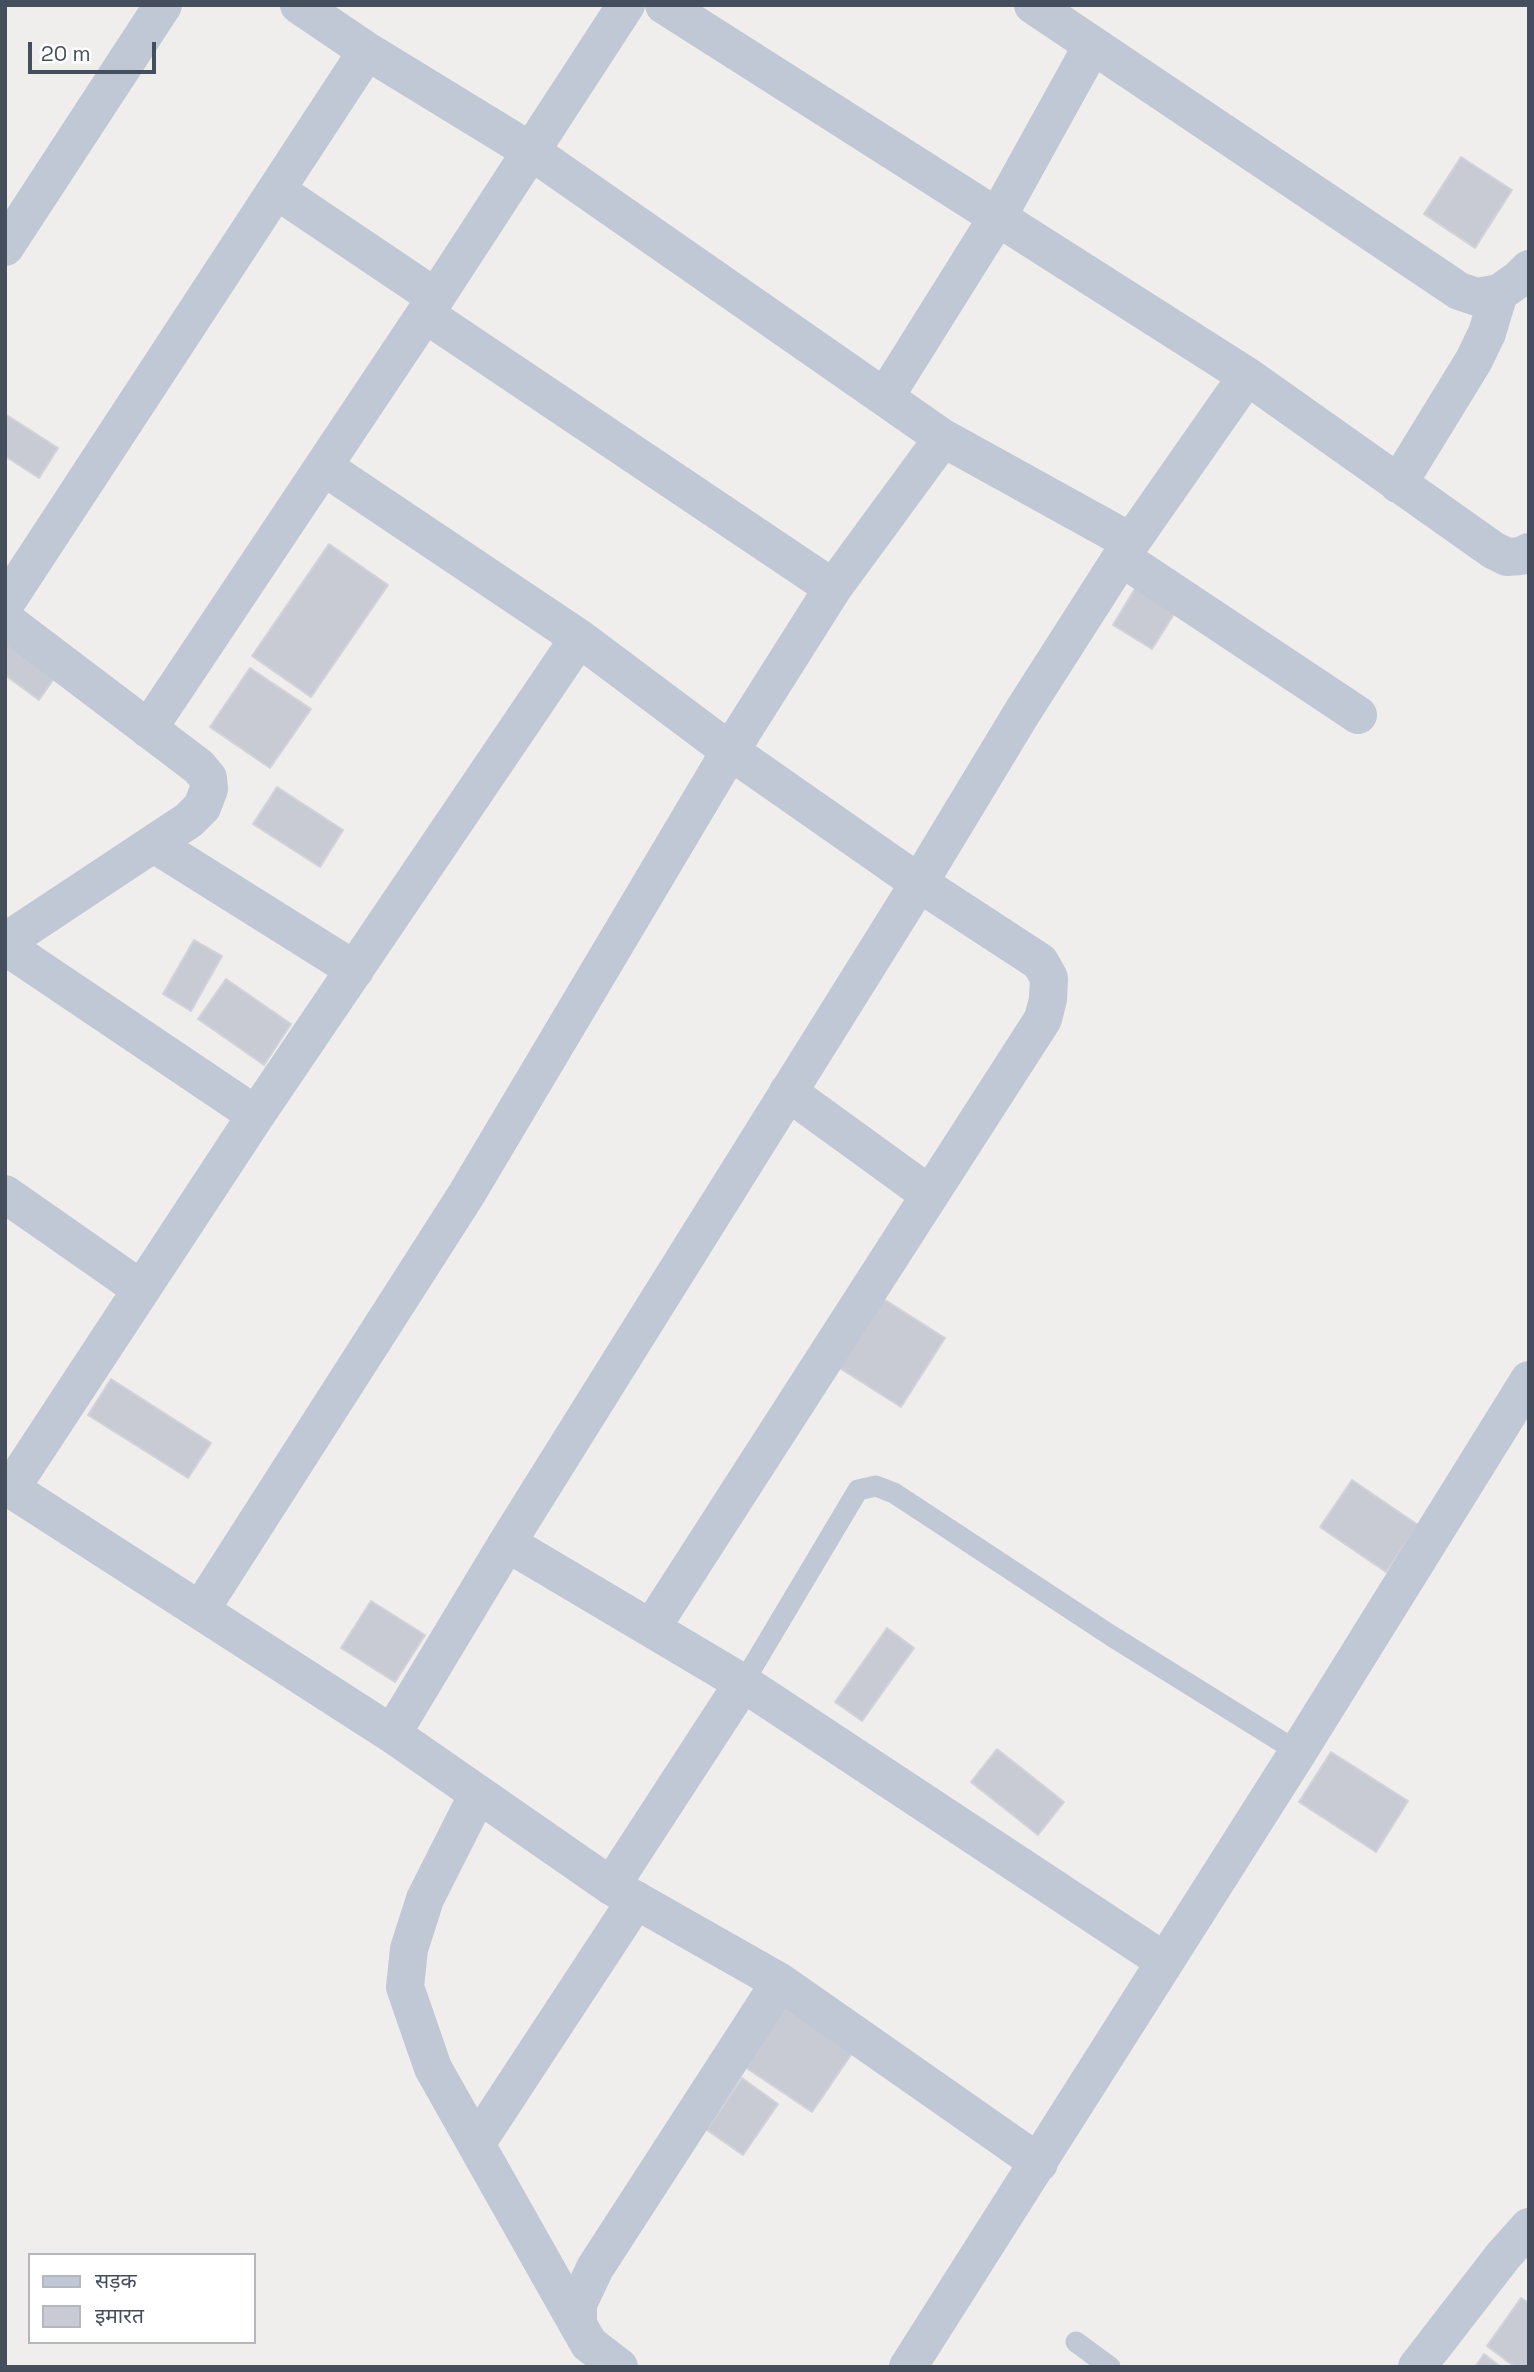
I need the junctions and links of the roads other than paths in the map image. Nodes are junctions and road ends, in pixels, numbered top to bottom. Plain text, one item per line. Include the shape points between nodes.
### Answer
1 (163, 5) edge
2 (299, 5) edge
3 (626, 5) edge
4 (664, 5) edge
5 (1033, 5) edge
6 (1092, 46) junction
7 (367, 51) junction
8 (532, 152) junction
9 (276, 190) junction
10 (997, 218) junction
11 (5, 247) edge
12 (1529, 269) edge
13 (1499, 293) junction
14 (430, 306) junction
15 (1247, 376) junction
16 (885, 397) junction
17 (943, 438) junction
18 (324, 467) junction
19 (1398, 484) junction
20 (1126, 550) junction
21 (1529, 552) edge
22 (833, 588) junction
23 (5, 604) edge
24 (5, 621) edge
25 (579, 638) junction
26 (1358, 715) dead end
27 (148, 729) junction
28 (730, 751) junction
29 (153, 844) junction
30 (919, 883) junction
31 (5, 944) edge
32 (355, 970) junction
33 (788, 1092) junction
34 (256, 1115) junction
35 (5, 1194) edge
36 (930, 1195) junction
37 (141, 1289) junction
38 (1529, 1380) edge
39 (8, 1486) edge
40 (507, 1543) junction
41 (201, 1609) junction
42 (652, 1627) junction
43 (744, 1683) junction
44 (392, 1734) junction
45 (1298, 1752) junction
46 (478, 1794) junction
47 (624, 1893) junction
48 (1164, 1961) junction
49 (780, 1982) junction
50 (476, 2144) junction
51 (1039, 2163) junction
52 (1529, 2227) edge
53 (578, 2325) junction
54 (1076, 2342) dead end
55 (619, 2367) edge
56 (908, 2367) edge
57 (1110, 2367) edge
58 (1417, 2367) edge

1 - 11 street
2 - 7 street
3 - 8 street
4 - 10 street
5 - 6 street
6 - 10 street
6 - 13 street via 1459,291 1476,297
7 - 8 street
7 - 9 street
8 - 14 street
8 - 16 street
9 - 14 street
9 - 23 street
10 - 15 street
10 - 16 street
12 - 13 street
13 - 19 street via 1474,360
14 - 18 street
14 - 22 street
15 - 19 street
15 - 20 street
16 - 17 street
17 - 20 street
17 - 22 street
18 - 25 street
18 - 27 street
19 - 21 street via 1493,550 1507,556
20 - 26 street
20 - 30 street
22 - 28 street
24 - 27 street
25 - 28 street
25 - 32 street
27 - 29 street via 199,767 208,778 209,789 202,807 189,820
28 - 30 street
28 - 41 street via 466,1195
29 - 31 street
29 - 32 street
30 - 33 street
30 - 36 street via 1040,962 1049,978 1043,1018
31 - 34 street
32 - 34 street
33 - 36 street
33 - 40 street
34 - 37 street
35 - 37 street
36 - 42 street
37 - 39 street
38 - 45 street
39 - 41 street
40 - 42 street
40 - 44 street
41 - 44 street
42 - 43 street
43 - 45 lane via 858,1490 876,1486 894,1493
43 - 47 street
43 - 48 street
44 - 46 street
45 - 48 street
46 - 47 street
46 - 50 street via 425,1899 409,1949 405,1987 433,2068
47 - 49 street
47 - 50 street
48 - 51 street
49 - 51 street
49 - 53 street via 595,2268 579,2304
50 - 53 street
51 - 56 street
52 - 58 street
53 - 55 street via 589,2344
54 - 57 lane

